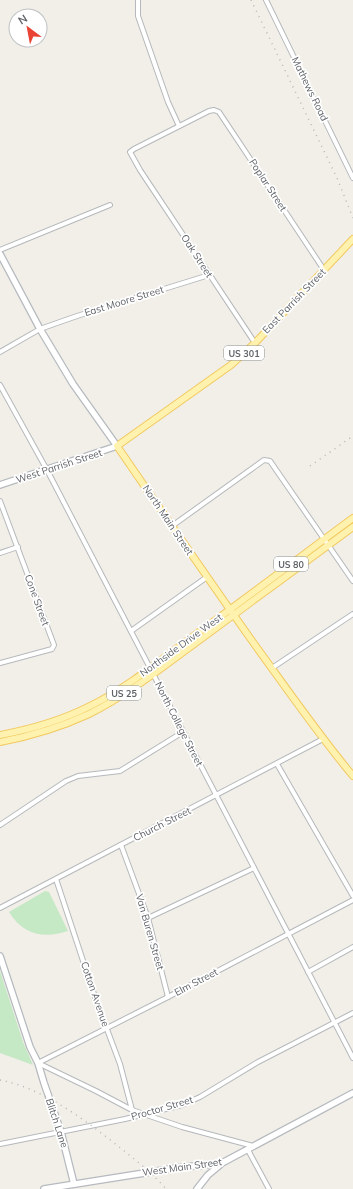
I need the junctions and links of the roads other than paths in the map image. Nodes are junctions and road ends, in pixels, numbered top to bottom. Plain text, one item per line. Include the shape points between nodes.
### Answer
1 (138, 0) edge
2 (266, 0) edge
3 (179, 126) junction
4 (353, 178) edge
5 (110, 205) dead end
6 (353, 239) edge
7 (0, 250) edge
8 (0, 254) edge
9 (324, 270) junction
10 (209, 274) junction
11 (40, 329) junction
12 (255, 343) junction
13 (0, 352) edge
14 (0, 385) edge
15 (117, 446) junction
16 (48, 470) junction
17 (0, 485) edge
18 (0, 500) edge
19 (353, 518) edge
20 (172, 526) junction
21 (353, 527) edge
22 (324, 540) junction
23 (18, 546) junction
24 (328, 546) junction
25 (0, 552) edge
26 (207, 577) junction
27 (353, 581) edge
28 (232, 612) junction
29 (353, 614) edge
30 (131, 631) junction
31 (0, 663) edge
32 (272, 668) junction
33 (152, 670) junction
34 (183, 732) junction
35 (0, 735) edge
36 (323, 739) junction
37 (0, 742) edge
38 (277, 764) junction
39 (351, 769) edge
40 (353, 776) edge
41 (216, 796) junction
42 (0, 826) edge
43 (121, 845) junction
44 (254, 868) junction
45 (56, 879) junction
46 (353, 896) edge
47 (353, 900) edge
48 (0, 908) edge
49 (148, 918) junction
50 (288, 934) junction
51 (353, 947) edge
52 (0, 956) edge
53 (308, 972) junction
54 (168, 997) junction
55 (353, 1013) edge
56 (334, 1022) junction
57 (106, 1028) junction
58 (353, 1058) edge
59 (38, 1063) junction
60 (353, 1093) edge
61 (132, 1110) junction
62 (145, 1114) junction
63 (61, 1132) junction
64 (0, 1144) edge
65 (254, 1146) junction
66 (248, 1150) junction
67 (222, 1164) junction
68 (74, 1184) junction
69 (44, 1189) edge
70 (197, 1189) edge
71 (269, 1189) edge

1 - 3 street via 138,16
2 - 4 street, Mathews Road
3 - 9 street, Poplar Street via 206,112 219,112
3 - 10 street, Oak Street via 130,152
5 - 7 street
6 - 9 main road, East Parrish Street / US 301
8 - 11 street, North Main Street
9 - 12 main road, East Parrish Street / US 301
10 - 11 street, East Moore Street
10 - 12 street, Oak Street
11 - 13 street, East Moore Street
11 - 15 street, North Main Street via 73,384
12 - 15 main road, East Parrish Street / US 301 via 231,365
14 - 16 street, North College Street
15 - 16 street, West Parrish Street
15 - 20 main road, North Main Street
16 - 17 street, West Parrish Street
16 - 30 street, North College Street
18 - 23 street, Cone Street
19 - 22 main road, US 80
20 - 22 street via 264,460 270,461
20 - 26 main road, North Main Street
21 - 24 main road, US 80
22 - 24 street
22 - 28 main road, US 80
23 - 25 street
23 - 31 street, Cone Street via 54,645 52,649
24 - 27 street
24 - 28 main road, US 80
26 - 28 main road, North Main Street
26 - 30 street
28 - 32 main road, North Main Street
28 - 33 main road, Northside Drive West / US 25
29 - 32 street
30 - 33 street, North College Street
32 - 36 main road, North Main Street
33 - 34 street, North College Street
33 - 35 main road, Northside Drive West / US 25 via 92,705 58,720
33 - 37 main road, Northside Drive West / US 25 via 116,699 90,714 56,728
34 - 41 street, North College Street
34 - 42 street via 120,771 78,776 66,781
36 - 38 street, Church Street
36 - 39 main road, North Main Street
38 - 41 street, Church Street
38 - 46 street
39 - 40 main road, North Main Street
41 - 43 street, Church Street
41 - 44 street, North College Street
43 - 45 street, Church Street
43 - 49 street, Van Buren Street
44 - 49 street
44 - 50 street, North College Street
45 - 48 street, Church Street
45 - 57 street, Cotton Avenue
47 - 50 street, Elm Street
49 - 54 street, Van Buren Street
50 - 53 street, North College Street
50 - 54 street, Elm Street
51 - 53 street
52 - 59 street, Blitch Lane via 30,1047
53 - 56 street, North College Street
54 - 57 street, Elm Street
55 - 56 street, Proctor Street
56 - 58 street, North College Street
56 - 62 street, Proctor Street via 258,1062 200,1097 182,1105
57 - 59 street, Elm Street
57 - 61 street, Cotton Avenue via 120,1064
59 - 61 street
59 - 63 street, Blitch Lane
60 - 65 street, West Main Street
61 - 62 street
62 - 63 street, Proctor Street
62 - 65 street
63 - 64 street, Proctor Street
63 - 68 street, Blitch Lane
65 - 66 street, West Main Street
66 - 67 street, West Main Street
66 - 71 street
67 - 68 street, West Main Street via 176,1168
67 - 70 street via 212,1170
68 - 69 street, West Main Street

